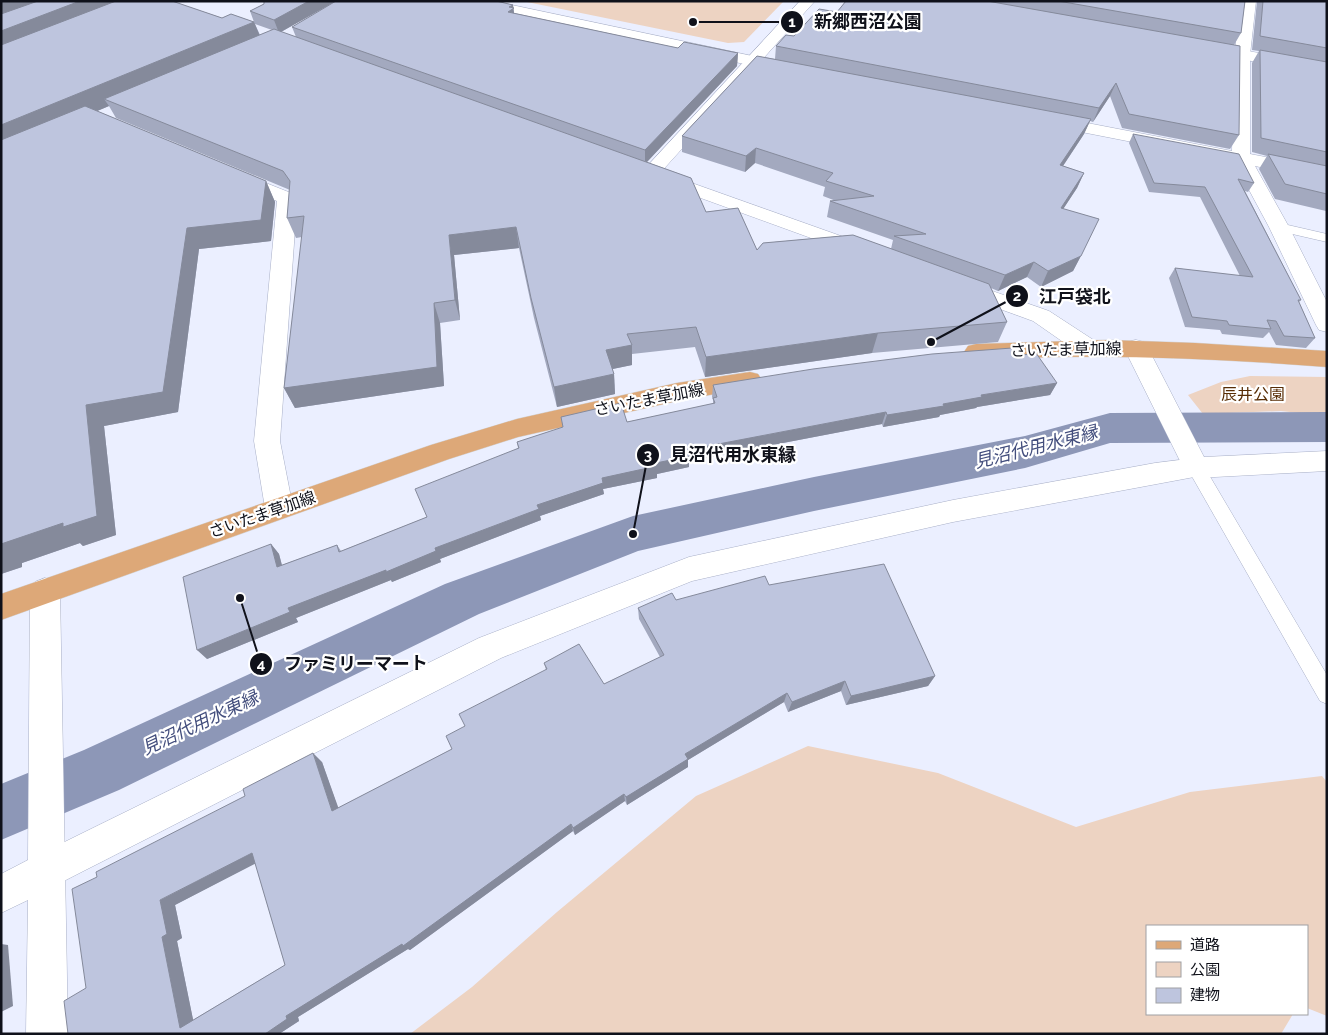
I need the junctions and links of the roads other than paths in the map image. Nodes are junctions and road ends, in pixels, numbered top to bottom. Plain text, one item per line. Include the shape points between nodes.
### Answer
1 (472, 1) edge
2 (808, 1) edge
3 (1249, 1) edge
4 (1184, 44) edge
5 (1242, 55) junction
6 (752, 62) junction
7 (1327, 70) edge
8 (801, 72) edge
9 (1036, 118) edge
10 (1241, 158) junction
11 (632, 166) edge
12 (222, 171) edge
13 (650, 173) junction
14 (1327, 175) edge
15 (1279, 227) junction
16 (1327, 238) edge
17 (883, 258) edge
18 (948, 282) edge
19 (1327, 325) edge
20 (1087, 347) junction
21 (1136, 348) junction
22 (954, 354) edge
23 (1327, 359) edge
24 (775, 376) edge
25 (1327, 462) edge
26 (1196, 468) junction
27 (279, 508) junction
28 (45, 591) junction
29 (1, 606) edge
30 (1327, 694) edge
31 (46, 856) junction
32 (1, 894) edge
33 (47, 1034) edge

1 - 6 street
2 - 6 street
3 - 5 street
4 - 5 street
5 - 7 street
5 - 10 street
6 - 8 street
6 - 13 street
9 - 10 street
10 - 14 street
10 - 15 street
11 - 13 street
12 - 27 street via 287,201 267,441
13 - 17 street
15 - 16 lane
15 - 19 street
18 - 20 street via 1041,316
20 - 21 main road, さいたま草加線
20 - 22 main road, さいたま草加線
21 - 23 main road, さいたま草加線
21 - 26 street
24 - 27 main road, さいたま草加線 via 677,392 517,428
25 - 26 street
26 - 30 lane
26 - 31 street via 953,511 689,569 490,648
27 - 28 main road, さいたま草加線
28 - 29 main road, さいたま草加線
28 - 31 street
31 - 32 street
31 - 33 street

